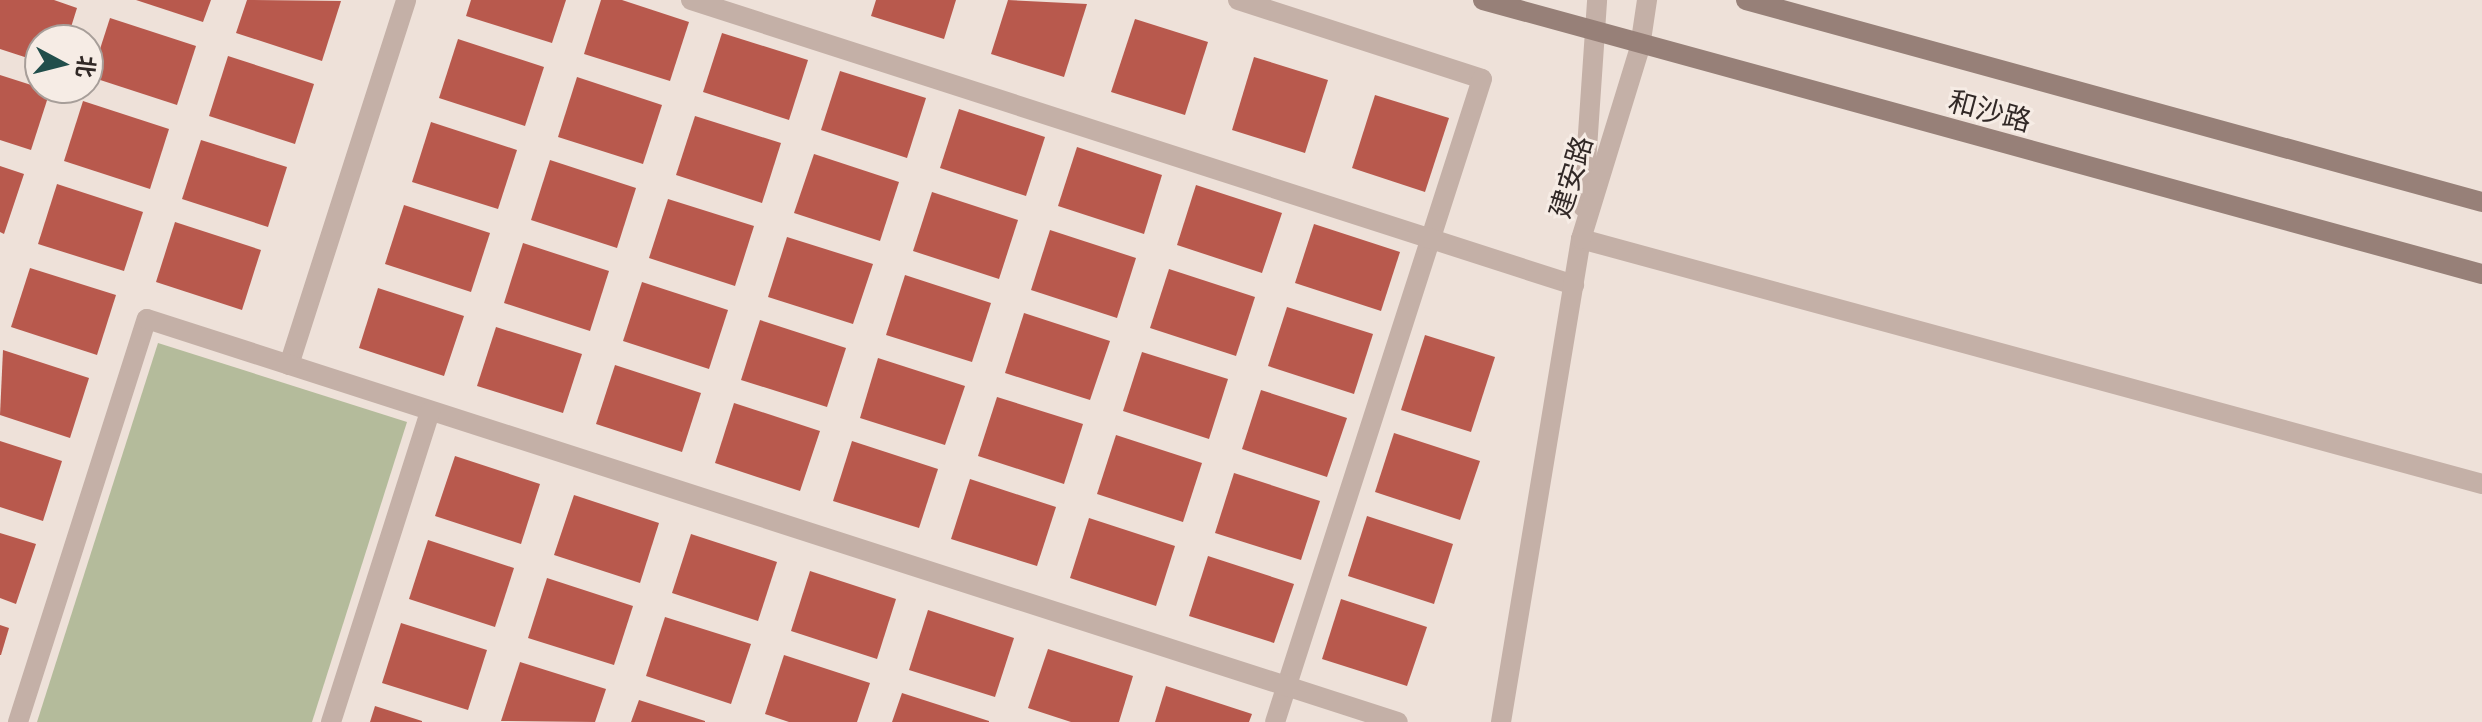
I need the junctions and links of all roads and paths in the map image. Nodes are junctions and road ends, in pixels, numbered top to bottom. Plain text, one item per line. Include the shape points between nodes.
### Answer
1 (406, 0) edge
2 (691, 0) edge
3 (1238, 0) edge
4 (1483, 0) edge
5 (1597, 0) edge
6 (1647, 0) edge
7 (1746, 0) edge
8 (1592, 33) junction
9 (1640, 47) junction
10 (2482, 202) edge
11 (1430, 239) junction
12 (1581, 239) junction
13 (2482, 274) edge
14 (1574, 285) junction
15 (289, 365) junction
16 (430, 411) junction
17 (2482, 484) edge
18 (1286, 686) junction
19 (18, 722) edge
20 (331, 722) edge
21 (1275, 722) edge
22 (1398, 722) edge
23 (1501, 722) edge

1 - 15 street
2 - 11 street
3 - 11 street via 1482,79
4 - 8 main road, 和沙路
5 - 8 street, 建安路
6 - 9 street, 建安路
7 - 10 main road, 和沙路
8 - 9 main road, 和沙路
8 - 12 street, 建安路
9 - 12 street, 建安路
9 - 13 main road, 和沙路
11 - 14 street
11 - 18 street
12 - 14 street
12 - 17 street
14 - 23 street
15 - 16 street
15 - 19 street via 147,319
16 - 18 street
16 - 20 street
18 - 21 street
18 - 22 street

